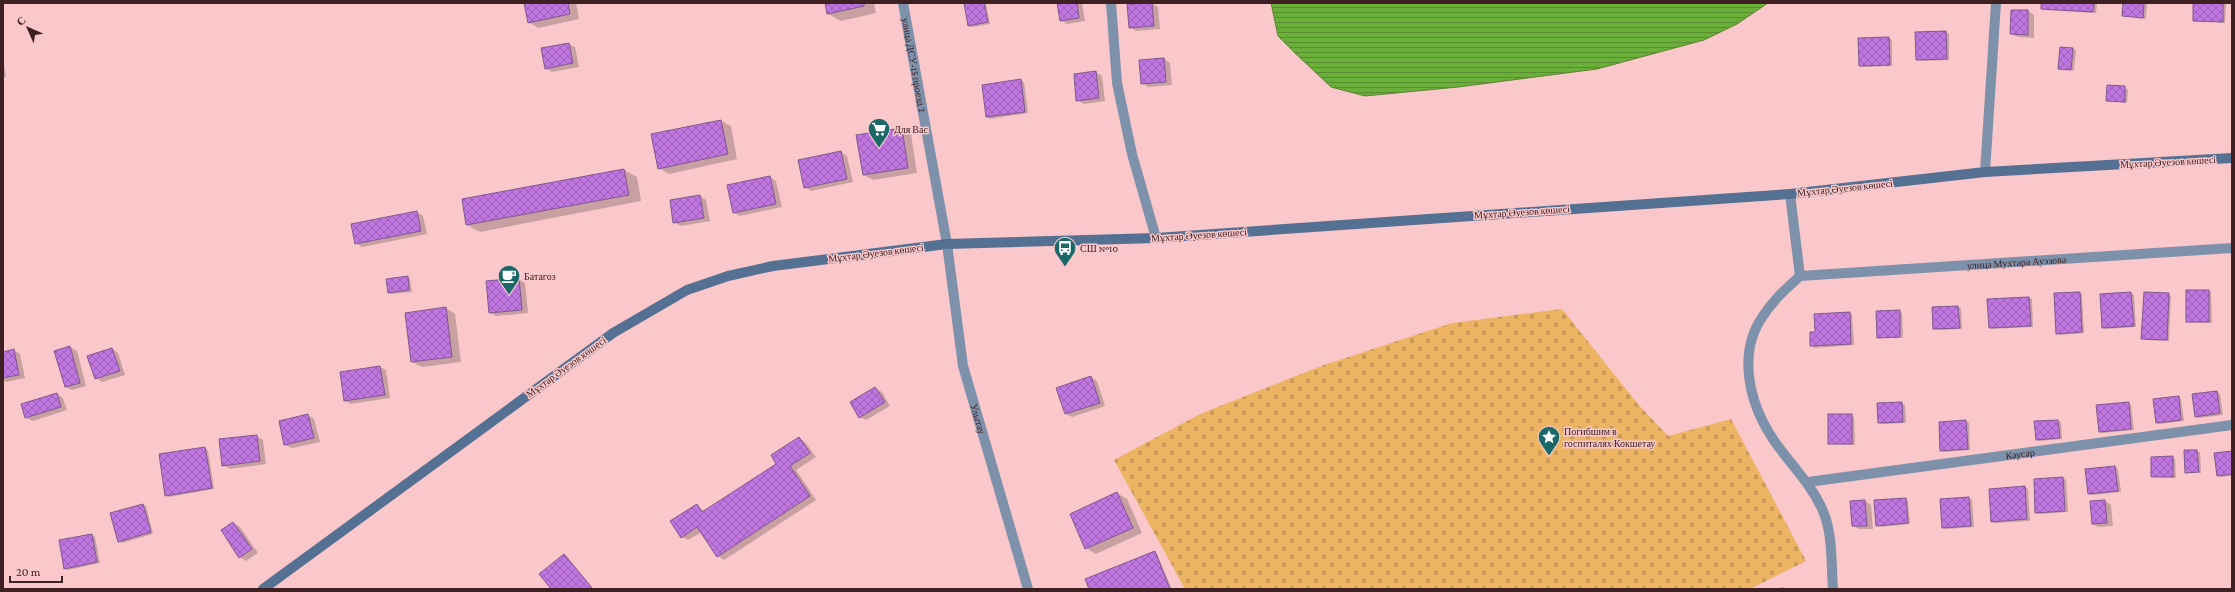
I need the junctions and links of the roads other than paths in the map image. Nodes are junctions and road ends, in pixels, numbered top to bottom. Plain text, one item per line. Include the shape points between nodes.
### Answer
1 (904, 3) edge
2 (1111, 3) edge
3 (1996, 3) edge
4 (2232, 158) edge
5 (1985, 172) junction
6 (1790, 194) junction
7 (1156, 238) junction
8 (947, 244) junction
9 (2232, 248) edge
10 (1800, 276) junction
11 (2232, 425) edge
12 (1808, 482) junction
13 (263, 589) edge
14 (1028, 589) edge
15 (1833, 589) edge

1 - 8 street, улица ДСУ-15 проезд 2
2 - 7 street via 1117,82 1132,154
3 - 5 street
4 - 5 main road, Мұхтар Әуезов көшесі
5 - 6 main road, Мұхтар Әуезов көшесі
6 - 7 main road, Мұхтар Әуезов көшесі
6 - 10 street
7 - 8 main road, Мұхтар Әуезов көшесі
8 - 13 main road, Мұхтар Әуезов көшесі via 773,266 728,276 687,290 579,356
8 - 14 street, Улытау via 963,366
9 - 10 street, улица Мухтара Ауэзова
10 - 12 street via 1762,316 1753,335 1749,356 1749,380 1754,402 1763,422 1773,439
11 - 12 street, Каусар
12 - 15 street via 1824,512 1829,530

